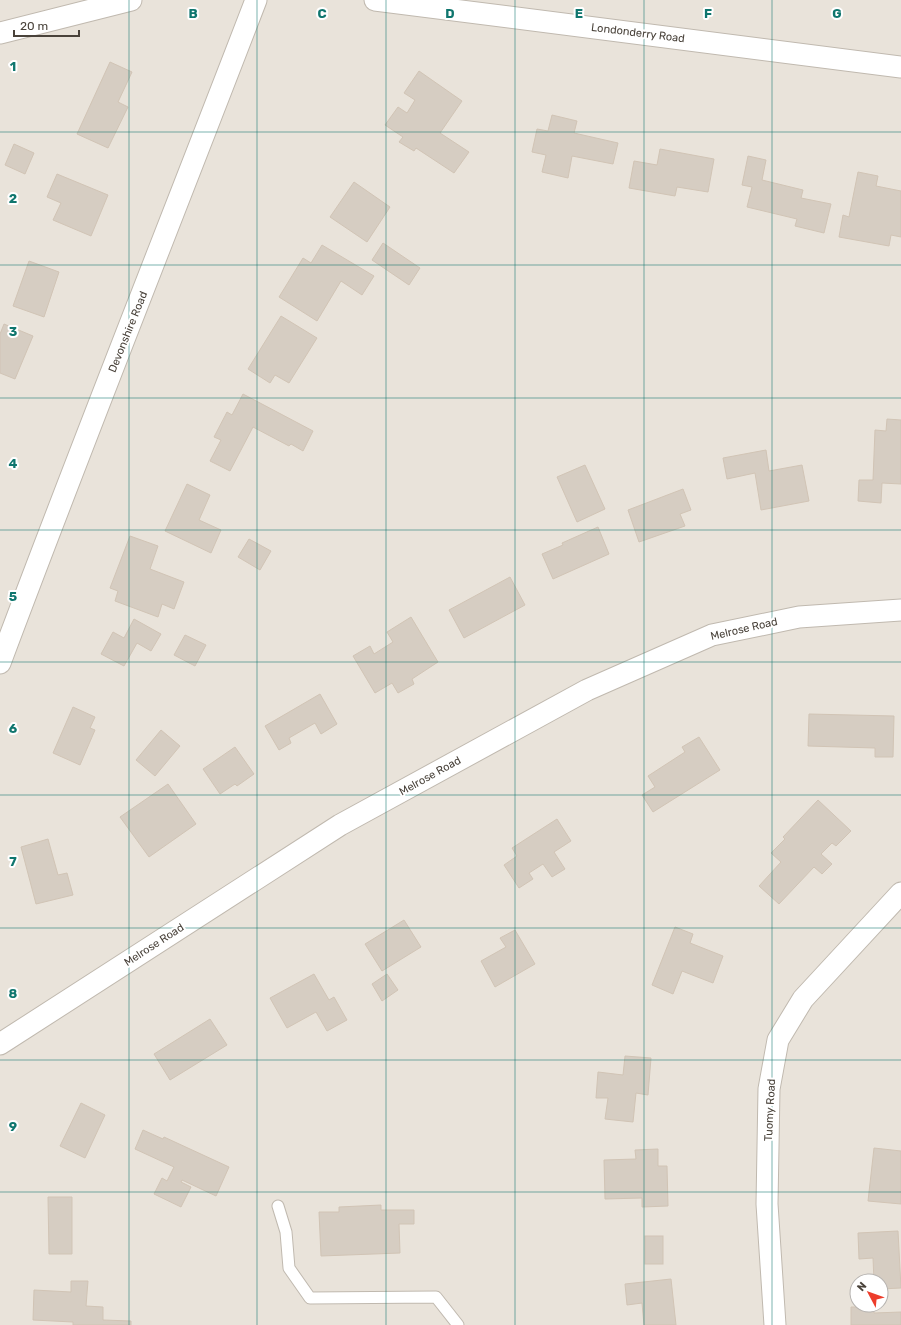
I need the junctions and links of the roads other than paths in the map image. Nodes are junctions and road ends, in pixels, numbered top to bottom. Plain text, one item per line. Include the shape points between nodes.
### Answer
1 (131, 0) edge
2 (256, 0) edge
3 (375, 0) edge
4 (0, 33) edge
5 (901, 67) edge
6 (901, 610) edge
7 (0, 663) edge
8 (901, 893) edge
9 (0, 1044) edge
10 (278, 1206) dead end
11 (458, 1325) edge
12 (775, 1325) edge

1 - 4 street
2 - 7 street, Devonshire Road
3 - 5 street, Londonderry Road
6 - 9 street, Melrose Road via 800,617 712,635 587,690 340,825
8 - 12 street, Tuomy Road via 803,999 778,1040 769,1089 767,1204
10 - 11 lane via 286,1232 289,1268 310,1298 436,1297

